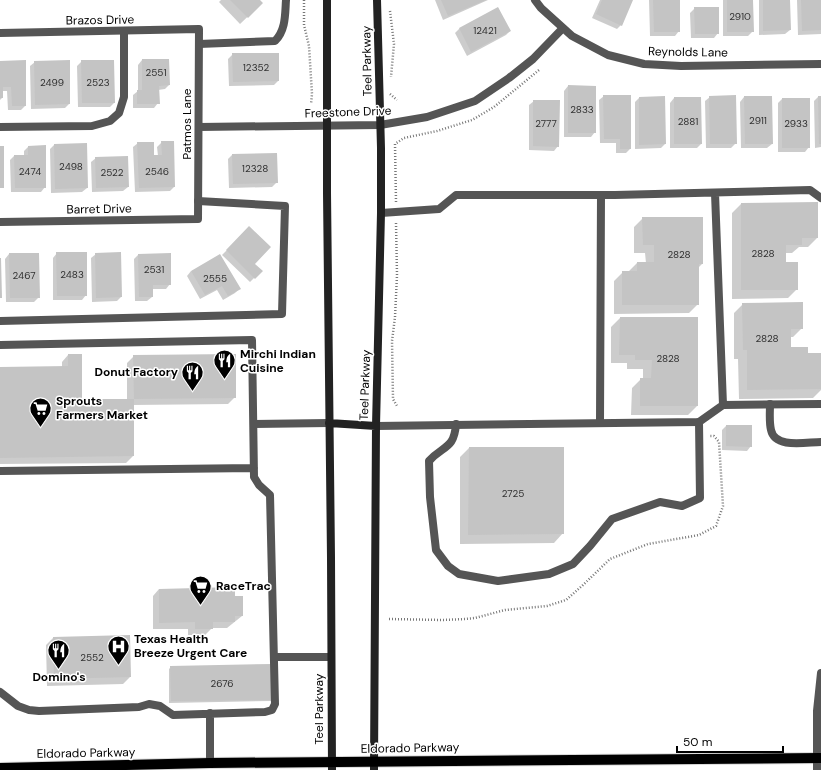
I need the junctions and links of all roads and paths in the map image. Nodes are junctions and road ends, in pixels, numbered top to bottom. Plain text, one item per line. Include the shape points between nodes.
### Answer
1 (286, 0) edge
2 (304, 0) edge
3 (327, 0) edge
4 (378, 0) edge
5 (535, 0) edge
6 (389, 6) dead end
7 (563, 28) junction
8 (199, 29) joint
9 (124, 32) junction
10 (0, 33) edge
11 (199, 44) junction
12 (821, 64) edge
13 (391, 79) dead end
14 (389, 93) dead end
15 (397, 100) dead end
16 (312, 104) dead end
17 (327, 125) junction
18 (380, 125) junction
19 (0, 127) edge
20 (199, 127) junction
21 (395, 144) dead end
22 (716, 193) junction
23 (601, 195) junction
24 (821, 198) edge
25 (198, 202) junction
26 (396, 212) junction
27 (381, 213) junction
28 (198, 219) joint
29 (0, 222) edge
30 (0, 321) edge
31 (0, 345) edge
32 (770, 404) junction
33 (821, 404) edge
34 (723, 405) junction
35 (397, 406) dead end
36 (699, 422) junction
37 (329, 423) junction
38 (600, 423) junction
39 (254, 424) junction
40 (456, 424) junction
41 (376, 426) junction
42 (821, 442) edge
43 (254, 468) junction
44 (0, 471) edge
45 (274, 657) junction
46 (331, 657) junction
47 (821, 673) edge
48 (0, 692) edge
49 (210, 714) junction
50 (819, 758) edge
51 (210, 763) junction
52 (332, 766) edge
53 (374, 766) edge
54 (0, 768) edge
55 (817, 770) edge

1 - 11 street via 284,29 275,41
2 - 16 path via 304,25 310,46
3 - 17 main road, Teel Parkway
4 - 18 main road, Teel Parkway
5 - 7 street, Reynolds Lane
6 - 13 path via 394,44
7 - 12 street, Reynolds Lane via 572,36 608,55 644,64
7 - 18 street, Freestone Drive via 533,59 475,101 427,118
8 - 9 street, Brazos Drive
8 - 11 street, Patmos Lane
9 - 10 street, Brazos Drive
9 - 19 street via 124,97 119,113 110,121 92,126
11 - 20 street, Patmos Lane
14 - 15 path
17 - 18 street, Freestone Drive
17 - 20 street, Freestone Drive
17 - 37 main road, Teel Parkway
18 - 27 main road, Teel Parkway
20 - 25 street, Patmos Lane
21 - 26 path
22 - 23 street
22 - 24 street via 810,190
22 - 34 street
23 - 26 street via 456,195 439,209
23 - 38 street
25 - 28 street, Patmos Lane
25 - 30 street via 285,206 282,314
26 - 27 street
26 - 35 path via 397,275 392,341 393,399
27 - 41 main road, Teel Parkway
28 - 29 street, Barret Drive
31 - 39 street via 252,340
32 - 33 street
32 - 34 street
32 - 42 street via 771,429 774,437 784,443
34 - 36 street
36 - 38 street
36 - 40 street via 700,498 682,506 660,502 612,519 573,564 549,574 498,581 459,574 448,566 436,550 429,461 451,445
37 - 39 street
37 - 41 main road
37 - 46 main road, Teel Parkway
38 - 40 street
39 - 43 street
40 - 41 street
41 - 53 main road, Teel Parkway
43 - 44 street
43 - 45 street via 255,480 270,495
45 - 46 street
45 - 49 street via 275,704 272,710
46 - 52 main road, Teel Parkway
47 - 50 street via 816,711
48 - 49 street via 15,705 32,710 149,704 160,706 173,715
49 - 51 street
50 - 53 main road, Eldorado Parkway
50 - 55 street
51 - 52 main road, Eldorado Parkway
51 - 54 main road, Eldorado Parkway
52 - 53 main road, Eldorado Parkway

